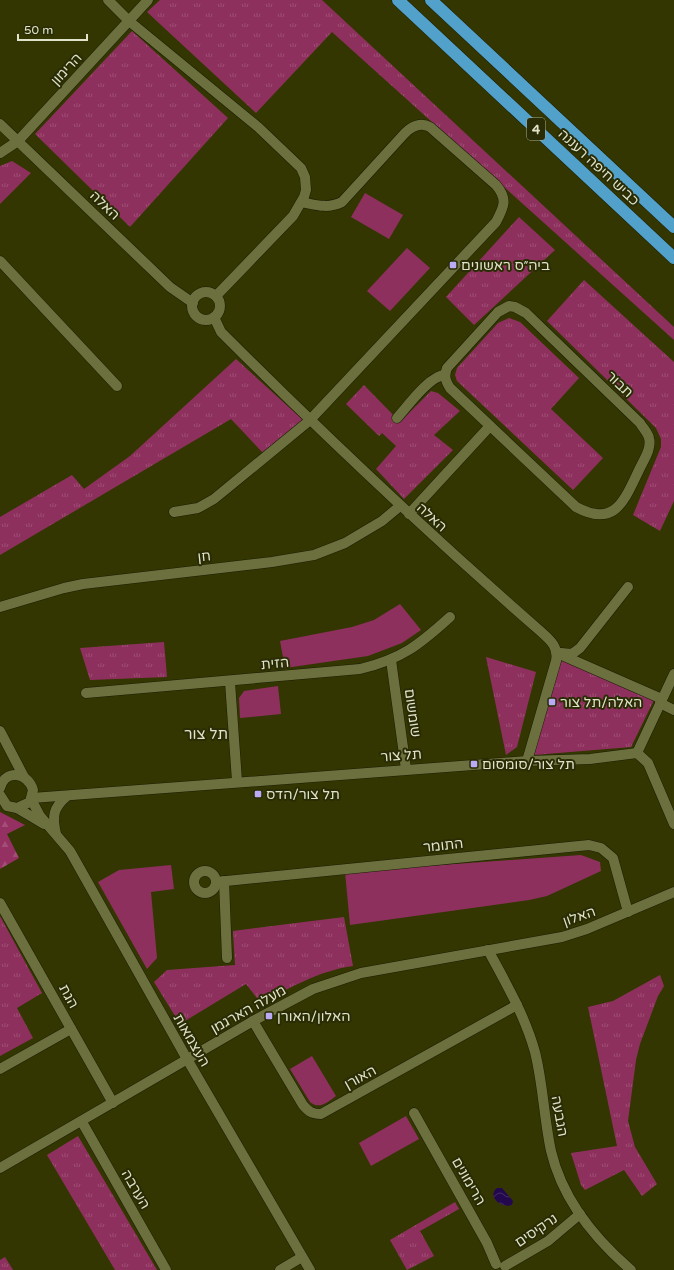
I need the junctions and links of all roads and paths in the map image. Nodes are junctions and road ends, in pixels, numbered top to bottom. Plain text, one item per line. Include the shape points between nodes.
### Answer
1 (108, 0) edge
2 (148, 0) edge
3 (398, 0) edge
4 (431, 0) edge
5 (129, 21) junction
6 (0, 124) edge
7 (18, 141) junction
8 (0, 153) edge
9 (302, 202) junction
10 (674, 227) edge
11 (674, 258) edge
12 (0, 261) edge
13 (216, 296) junction
14 (193, 303) junction
15 (214, 317) junction
16 (445, 375) junction
17 (117, 386) dead end
18 (397, 418) dead end
19 (309, 421) junction
20 (490, 426) junction
21 (400, 506) junction
22 (174, 512) dead end
23 (409, 514) junction
24 (628, 587) dead end
25 (0, 607) edge
26 (450, 617) dead end
27 (557, 653) junction
28 (391, 660) junction
29 (674, 674) edge
30 (230, 682) junction
31 (86, 693) dead end
32 (661, 701) junction
33 (674, 710) edge
34 (0, 731) edge
35 (10, 748) junction
36 (637, 753) junction
37 (527, 760) junction
38 (406, 769) junction
39 (28, 780) junction
40 (236, 781) junction
41 (3, 782) edge
42 (81, 795) junction
43 (67, 796) junction
44 (31, 798) junction
45 (1, 800) edge
46 (17, 808) junction
47 (674, 824) edge
48 (48, 826) junction
49 (56, 834) junction
50 (674, 892) edge
51 (0, 903) edge
52 (628, 912) junction
53 (488, 950) junction
54 (227, 958) dead end
55 (517, 1005) junction
56 (253, 1021) junction
57 (71, 1029) junction
58 (187, 1059) junction
59 (0, 1069) edge
60 (113, 1103) junction
61 (414, 1113) dead end
62 (82, 1122) junction
63 (0, 1168) edge
64 (580, 1214) junction
65 (302, 1257) junction
66 (500, 1268) edge
67 (166, 1270) edge
68 (280, 1270) edge
69 (310, 1270) edge
70 (631, 1270) edge

1 - 5 street
2 - 5 street, הרימון
3 - 11 highway, כביש חיפה רעננה / 4
4 - 10 highway, כביש חיפה רעננה / 4
5 - 7 street, הרימון
5 - 9 street via 258,127 301,168 306,190
6 - 7 street, האלה
7 - 8 street, הרימון
7 - 14 street, האלה via 176,292
9 - 13 street via 294,216
9 - 19 street via 334,206 342,202 411,127 420,125 430,127 496,185 502,192 504,202 496,222
12 - 17 street
13 - 14 street via 209,292 201,293
13 - 15 street via 220,308
14 - 15 street via 193,311 199,318 207,320
15 - 19 street, האלה via 221,332
16 - 18 street via 439,375 431,381
16 - 20 street, תבור via 450,388
16 - 20 street, תבור via 447,368 498,312 509,306 515,307 526,313 640,423 650,439 646,456 625,499 613,511 597,515 576,507
19 - 21 street, האלה
19 - 22 street via 214,499 198,508
20 - 23 street
21 - 23 street, האלה
21 - 25 street, חן via 382,521 345,543 314,555 83,584
23 - 27 street, האלה via 547,637
24 - 27 street via 577,652
26 - 28 street, הזית via 423,641
27 - 32 street
27 - 37 street
28 - 30 street, הזית via 345,671
28 - 38 street, שומשום
29 - 32 street
30 - 31 street, הזית
30 - 40 street
32 - 33 street
32 - 36 street
34 - 35 street
35 - 39 street
35 - 41 street via 12,769
36 - 37 street, תל צור via 590,759
36 - 47 street via 648,763
37 - 38 street, תל צור
38 - 40 street, תל צור
39 - 41 street via 19,775
39 - 42 street, תל צור via 44,792
39 - 44 street
40 - 42 street, תל צור
42 - 43 street, תל צור
43 - 44 street, תל צור
43 - 49 street via 54,809 52,817
44 - 46 street via 26,805
44 - 48 street, העצמאות
45 - 46 street, העצמאות via 7,806
46 - 48 street, העצמאות
48 - 49 street, העצמאות
49 - 58 street, העצמאות via 70,851
50 - 52 street, האלון
51 - 57 street, הגת
52 - 53 street, האלון via 562,937
52 - 54 street, התומר via 613,858 602,848 589,845 220,881
53 - 55 street, הגבעה
53 - 56 street, מעלה הארגמן via 344,978 313,989
55 - 56 street, האורן via 321,1114 309,1112 303,1105
55 - 64 street, הגבעה via 535,1053 552,1152 559,1173
56 - 58 street, מעלה הארגמן
57 - 59 street
57 - 60 street, הגת
58 - 60 street, מעלה הארגמן
58 - 65 street, העצמאות
60 - 62 street, מעלה הארגמן
61 - 66 street, הרימונים
62 - 63 street, מעלה הארגמן
62 - 67 street, הערבה
64 - 66 street, נרקיסים via 548,1241
64 - 70 street, הגבעה via 605,1246
65 - 68 street
65 - 69 street, העצמאות

